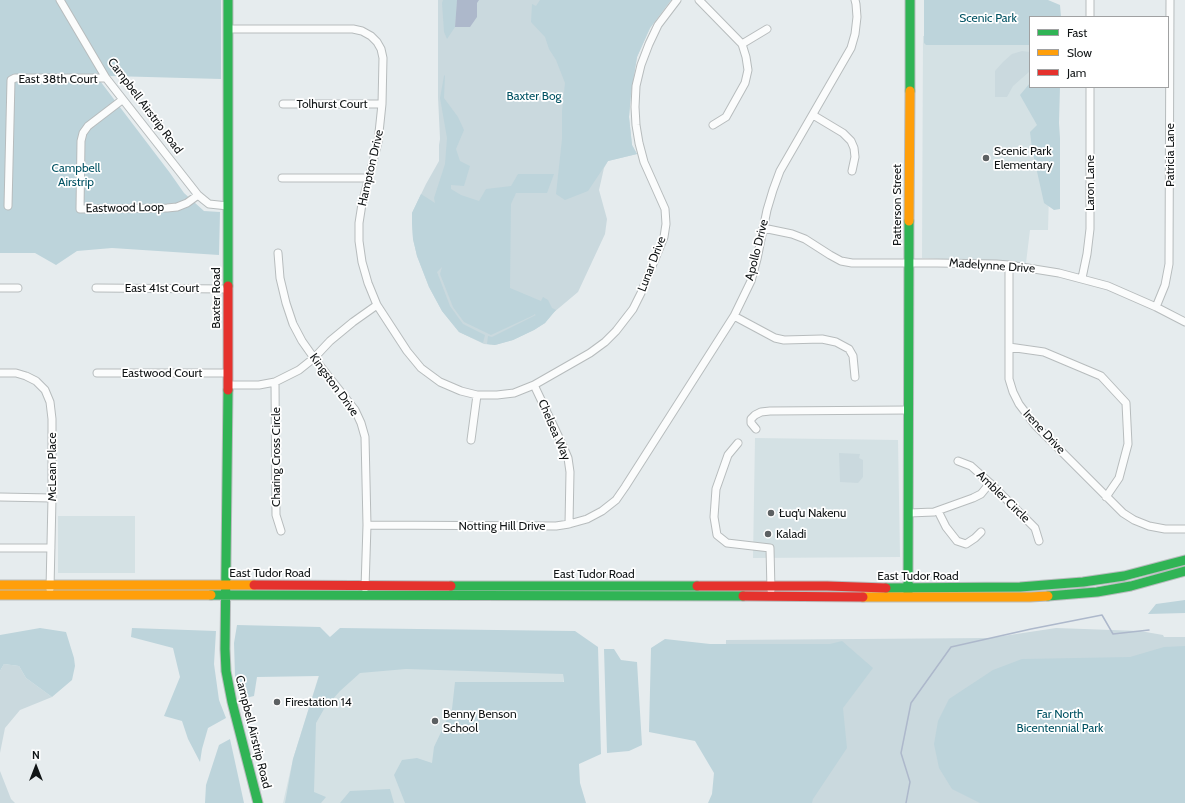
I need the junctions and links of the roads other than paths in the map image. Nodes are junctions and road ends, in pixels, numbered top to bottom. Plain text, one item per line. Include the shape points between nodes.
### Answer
1 (60, 0) edge
2 (228, 0) edge
3 (677, 0) edge
4 (699, 0) edge
5 (855, 0) edge
6 (910, 0) edge
7 (1090, 0) edge
8 (1170, 0) edge
9 (1090, 16) edge
10 (228, 29) junction
11 (767, 29) dead end
12 (742, 44) junction
13 (106, 78) junction
14 (1090, 88) edge
15 (122, 100) junction
16 (282, 104) dead end
17 (382, 104) junction
18 (813, 115) junction
19 (713, 125) dead end
20 (852, 170) dead end
21 (282, 178) dead end
22 (370, 178) junction
23 (198, 195) junction
24 (8, 206) dead end
25 (228, 206) junction
26 (763, 228) junction
27 (278, 253) dead end
28 (909, 263) junction
29 (1008, 265) junction
30 (1082, 278) junction
31 (0, 288) edge
32 (18, 288) dead end
33 (96, 288) dead end
34 (228, 289) junction
35 (377, 305) junction
36 (1156, 307) junction
37 (734, 316) junction
38 (1185, 322) edge
39 (1009, 347) junction
40 (314, 358) junction
41 (0, 373) edge
42 (97, 373) dead end
43 (228, 373) junction
44 (855, 377) dead end
45 (275, 382) junction
46 (228, 385) junction
47 (534, 385) junction
48 (477, 394) junction
49 (909, 410) junction
50 (756, 429) dead end
51 (471, 440) dead end
52 (738, 443) dead end
53 (958, 461) dead end
54 (990, 484) junction
55 (625, 487) joint
56 (0, 497) edge
57 (1106, 497) junction
58 (52, 498) junction
59 (938, 510) junction
60 (909, 513) junction
61 (569, 524) junction
62 (367, 525) junction
63 (1185, 529) edge
64 (281, 531) dead end
65 (981, 532) dead end
66 (1039, 541) dead end
67 (0, 548) edge
68 (51, 548) junction
69 (1185, 560) edge
70 (1185, 571) edge
71 (0, 585) edge
72 (50, 585) junction
73 (226, 585) junction
74 (365, 585) junction
75 (771, 586) junction
76 (908, 593) junction
77 (0, 595) edge
78 (50, 595) junction
79 (365, 595) junction
80 (225, 596) junction
81 (771, 596) junction
82 (258, 803) edge

1 - 13 street, Campbell Airstrip Road
2 - 10 main road, Baxter Road
3 - 47 street, Lunar Drive via 658,25 649,44 637,79 635,107 644,162 665,209 664,237 641,293 616,331 590,353
4 - 12 street
5 - 18 street, Apollo Drive via 857,17 851,48
6 - 28 main road, Patterson Street
7 - 9 street
8 - 36 street, Patricia Lane via 1169,264 1165,285
10 - 17 street, Hampton Drive via 353,29 371,36 381,49
10 - 25 main road, Baxter Road
11 - 12 street
12 - 19 street via 748,70 746,82 726,117
13 - 15 street, Campbell Airstrip Road
13 - 24 street, East 38th Court via 11,80
14 - 30 street, Laron Lane via 1090,229
15 - 23 street, Campbell Airstrip Road
15 - 23 street, Eastwood Loop via 88,126 83,133 80,209 177,207
16 - 17 street, Tolhurst Court
17 - 22 street, Hampton Drive via 378,142
18 - 20 street via 843,133 851,141 855,157
18 - 26 street, Apollo Drive via 780,171
21 - 22 street
22 - 35 street, Hampton Drive via 362,204 359,241 362,262
23 - 25 street, Campbell Airstrip Road via 209,204
25 - 34 main road, Baxter Road
26 - 28 street, Madelynne Drive via 805,239 841,261
26 - 37 street, Apollo Drive via 751,281
27 - 40 street, Kingston Drive via 280,278 288,310 302,341
28 - 29 street, Madelynne Drive
28 - 49 main road, Patterson Street
29 - 30 street, Madelynne Drive
29 - 39 street, Irene Drive
30 - 36 street, Madelynne Drive via 1108,286
31 - 32 street
33 - 34 street, East 41st Court
34 - 43 main road, Baxter Road
35 - 40 street via 330,341
35 - 48 street, Hampton Drive via 421,368 440,382
36 - 38 street, Madelynne Drive
37 - 44 street via 775,338 822,339 836,342 849,349 853,356
37 - 55 street, Apollo Drive
39 - 57 street, Irene Drive via 1009,379 1018,404 1035,425
39 - 57 street via 1044,352 1101,376 1126,403 1128,444 1119,478
40 - 45 street via 299,370
40 - 62 street, Kingston Drive via 355,410 361,424 365,437
41 - 58 street, McLean Place via 16,373 31,378 44,390 50,402
42 - 43 street, Eastwood Court
43 - 46 main road, Baxter Road
45 - 46 street
45 - 64 street, Charing Cross Circle via 276,515
46 - 73 main road, Baxter Road
47 - 48 street, Lunar Drive via 514,393
47 - 61 street, Chelsea Way via 568,458
48 - 51 street
49 - 50 street via 761,412 751,419
49 - 60 main road, Patterson Street
52 - 75 street via 728,455 716,489 714,517 717,534 727,543 770,548
53 - 54 street, Ambler Circle via 971,466
54 - 59 street via 973,498
54 - 66 street, Ambler Circle via 1035,528
55 - 61 street, Notting Hill Drive via 616,500 602,511
56 - 58 street
57 - 63 street, Irene Drive via 1122,513 1134,520 1165,529
58 - 68 street, McLean Place
59 - 60 street
59 - 65 street via 946,527 957,541 966,544
60 - 76 main road, Patterson Street
61 - 62 street, Notting Hill Drive
62 - 74 street, Kingston Drive
67 - 68 street
68 - 72 street, McLean Place
69 - 76 main road, East Tudor Road via 1124,576 1083,582
70 - 76 main road, East Tudor Road via 1130,586 1065,595 1030,597
71 - 72 main road, East Tudor Road
72 - 73 main road, East Tudor Road
72 - 78 street, McLean Place
73 - 74 main road, East Tudor Road
73 - 80 main road, Baxter Road
74 - 75 main road, East Tudor Road
74 - 79 street, Kingston Drive
75 - 76 main road, East Tudor Road via 827,586
75 - 81 street
76 - 81 main road, East Tudor Road
77 - 78 main road, East Tudor Road
78 - 80 main road, East Tudor Road
79 - 80 main road, East Tudor Road
79 - 81 main road, East Tudor Road
80 - 82 main road, Campbell Airstrip Road via 228,683

